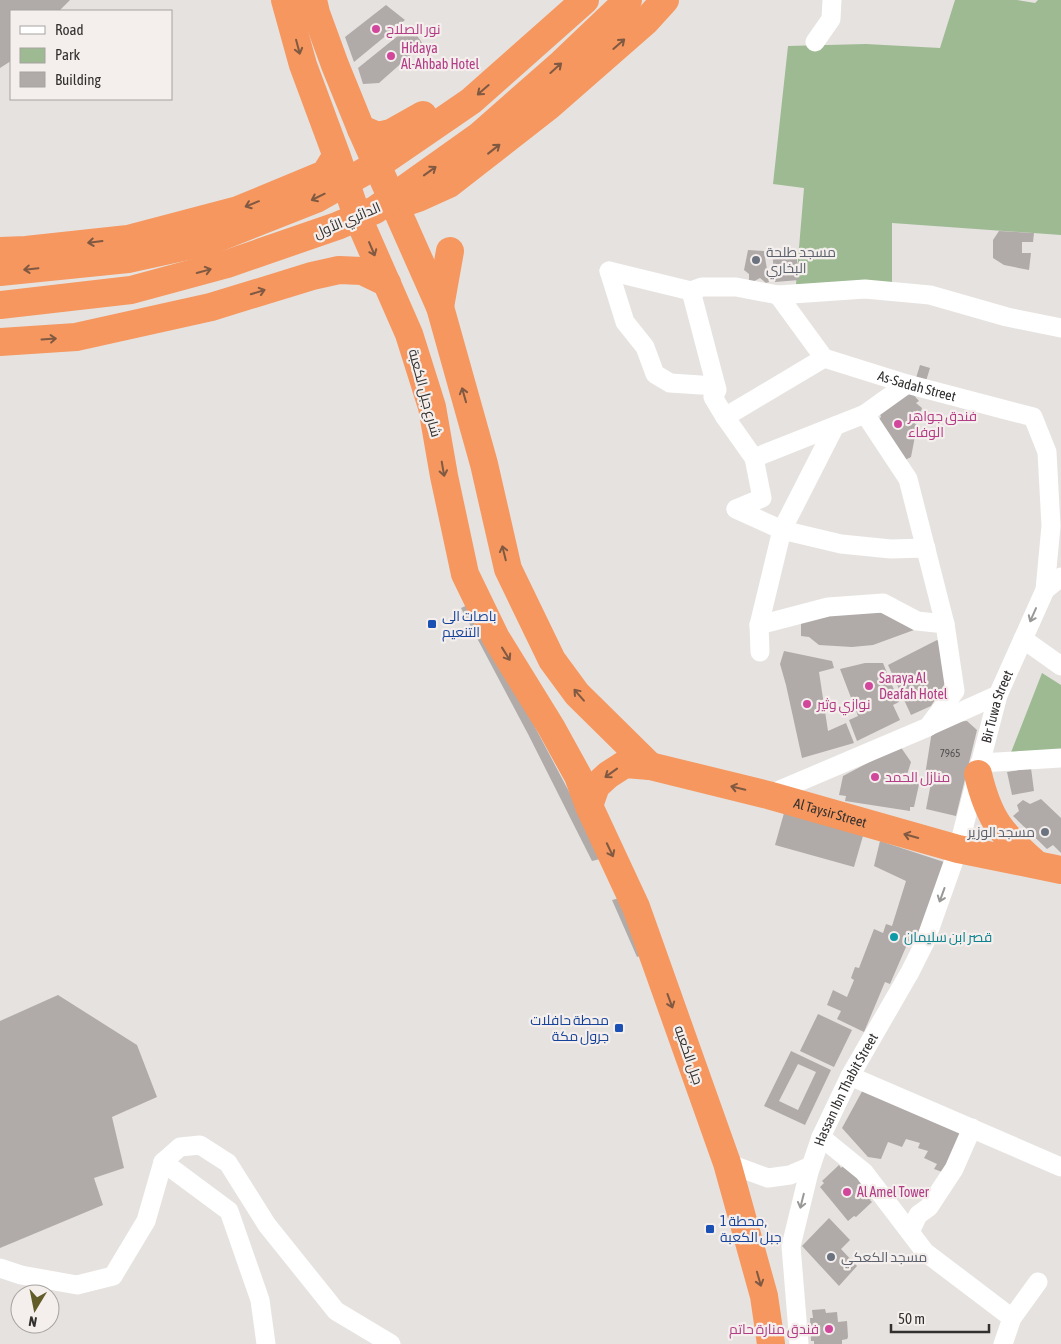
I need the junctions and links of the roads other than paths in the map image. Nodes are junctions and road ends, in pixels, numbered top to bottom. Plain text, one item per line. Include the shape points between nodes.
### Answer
1 (286, 0) edge
2 (313, 0) edge
3 (557, 0) edge
4 (585, 0) edge
5 (628, 0) edge
6 (665, 0) edge
7 (832, 0) edge
8 (815, 42) dead end
9 (361, 129) junction
10 (336, 154) junction
11 (375, 210) junction
12 (450, 250) dead end
13 (0, 251) edge
14 (0, 272) edge
15 (387, 284) junction
16 (691, 291) junction
17 (778, 295) junction
18 (0, 305) edge
19 (440, 307) junction
20 (1061, 328) edge
21 (0, 342) edge
22 (824, 358) junction
23 (907, 384) junction
24 (716, 386) junction
25 (865, 414) junction
26 (725, 417) junction
27 (835, 426) junction
28 (754, 458) junction
29 (782, 530) junction
30 (926, 548) junction
31 (1061, 577) edge
32 (1045, 590) junction
33 (945, 624) junction
34 (759, 625) junction
35 (1023, 639) junction
36 (760, 652) dead end
37 (1061, 666) edge
38 (998, 695) junction
39 (928, 727) junction
40 (1061, 758) edge
41 (650, 766) junction
42 (979, 768) junction
43 (578, 776) joint
44 (768, 795) junction
45 (589, 806) junction
46 (958, 849) junction
47 (1049, 867) edge
48 (850, 1076) junction
49 (972, 1128) junction
50 (821, 1137) junction
51 (163, 1162) junction
52 (727, 1163) junction
53 (811, 1166) junction
54 (1061, 1167) edge
55 (910, 1232) junction
56 (0, 1268) edge
57 (1038, 1282) dead end
58 (1012, 1318) junction
59 (266, 1344) edge
60 (391, 1344) edge
61 (771, 1344) edge
62 (799, 1344) edge
63 (1003, 1344) edge

1 -> 10 highway, شارع جبل الكعبة via 303,65
2 - 9 highway
3 - 9 highway via 485,66 418,119 378,136
4 -> 14 highway via 471,101 385,160 316,199 210,241 128,259
11 -> 5 highway, الدائري الأول via 479,136
11 -> 6 highway via 418,198 450,184 549,106 645,22
7 - 8 street via 831,19
9 - 19 highway
10 -> 13 highway via 326,174 238,210 128,239
10 -> 15 highway, شارع جبل الكعبة via 356,213
18 -> 11 highway, الدائري الأول via 131,290 227,264
12 - 19 highway
21 -> 15 highway via 76,336 211,307 340,270 362,271
15 -> 43 highway, شارع جبل الكعبة via 409,334 432,407 465,574 496,638
16 - 17 street via 736,287
16 - 24 street
16 - 24 street via 609,271 625,322 644,347 655,374 670,383
17 - 20 street via 865,289 930,295
17 - 22 street
41 -> 19 highway, Al Taysir Street via 577,694 552,660 508,569 484,464
22 - 23 street, As-Sadah Street
22 - 26 street
23 - 25 street
23 - 32 street, As-Sadah Street via 1033,418 1047,452 1051,526
24 - 26 street via 713,397
25 - 27 street
25 - 30 street via 908,479
26 - 28 street
27 - 28 street
27 - 29 street
28 - 29 street via 762,498 736,509
29 - 30 street via 840,544 891,549
29 - 34 street
30 - 33 street
31 - 32 street, Bir Tuwa Street
32 -> 35 street, Bir Tuwa Street
33 - 34 street via 917,621 883,603 828,607
33 - 39 street via 955,691
34 - 36 street
35 - 37 street
35 - 38 street, Bir Tuwa Street
38 - 39 street
38 - 42 street, Bir Tuwa Street
39 - 44 street
40 - 42 street
44 -> 41 highway, Al Taysir Street
41 -> 45 highway via 625,764 608,774 596,786
42 - 46 street, Bir Tuwa Street
42 - 47 highway via 984,799 995,822 1014,845
43 - 45 highway, جبل الكعبه
46 -> 44 highway, Al Taysir Street
45 -> 52 highway, جبل الكعبه via 636,907
46 - 47 highway, Al Taysir Street
46 -> 48 street, Hassan Ibn Thabit Street via 925,942
48 - 49 street
48 - 50 street, Hassan Ibn Thabit Street
49 - 54 street
49 - 55 street via 954,1169 929,1207 918,1215
50 - 53 street, Hassan Ibn Thabit Street
50 - 55 street via 864,1172
51 - 56 street via 146,1221 113,1276 77,1285
51 - 59 street via 229,1211 260,1300
51 - 60 street via 180,1147 200,1145 228,1163 267,1225 336,1311
52 - 53 street via 768,1178
52 -> 61 highway, جبل الكعبه via 764,1296
53 -> 62 street, Hassan Ibn Thabit Street via 791,1246
55 - 58 street via 925,1252
57 - 58 street
58 - 63 street

